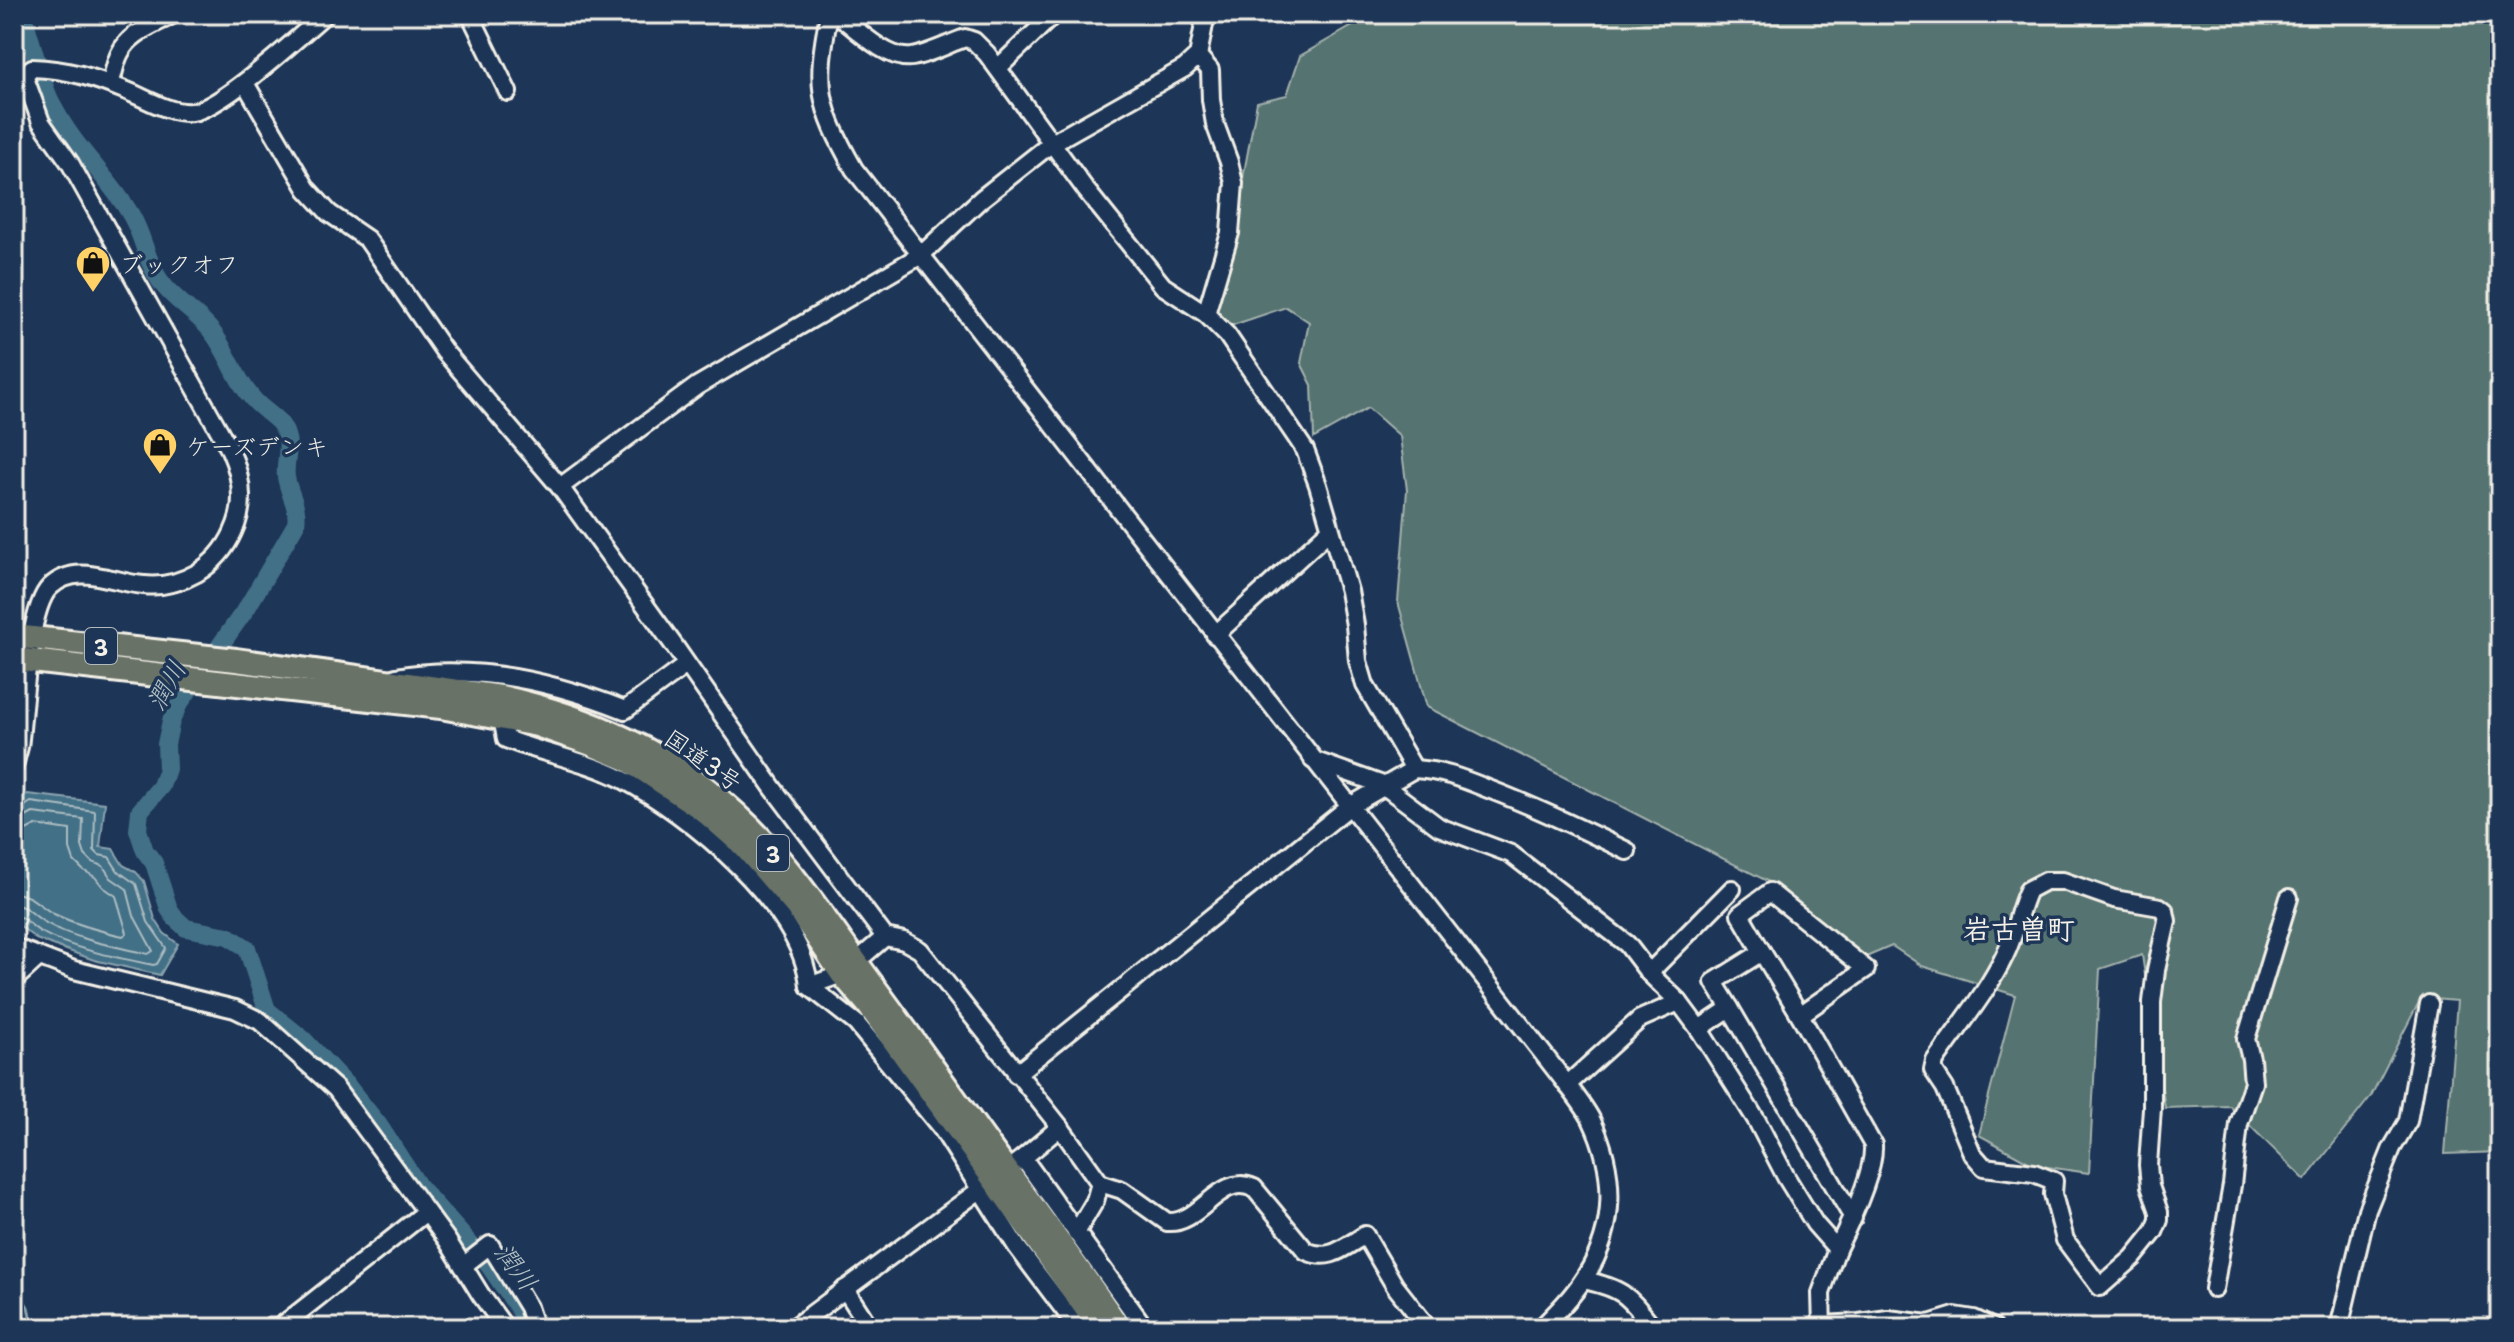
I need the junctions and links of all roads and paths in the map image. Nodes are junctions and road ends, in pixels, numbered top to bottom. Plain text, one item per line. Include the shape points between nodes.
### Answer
1 (173, 14) edge
2 (325, 14) edge
3 (470, 14) edge
4 (829, 14) edge
5 (837, 14) edge
6 (1054, 14) edge
7 (1206, 14) edge
8 (1198, 56) junction
9 (998, 68) junction
10 (22, 73) edge
11 (245, 83) junction
12 (110, 84) junction
13 (508, 92) dead end
14 (1052, 143) junction
15 (921, 255) junction
16 (1206, 314) junction
17 (560, 487) junction
18 (1330, 530) junction
19 (1215, 635) junction
20 (22, 649) edge
21 (686, 665) junction
22 (378, 681) junction
23 (502, 717) junction
24 (1313, 760) junction
25 (14, 766) edge
26 (1414, 769) junction
27 (1383, 785) junction
28 (1350, 806) junction
29 (1627, 851) dead end
30 (1732, 889) dead end
31 (2289, 898) dead end
32 (885, 937) junction
33 (14, 947) edge
34 (1762, 952) junction
35 (39, 957) junction
36 (848, 968) junction
37 (1649, 973) junction
38 (14, 980) edge
39 (809, 986) junction
40 (1679, 1002) junction
41 (2429, 1004) dead end
42 (1730, 1008) junction
43 (1800, 1015) junction
44 (1699, 1029) junction
45 (1016, 1074) junction
46 (1567, 1085) junction
47 (1060, 1127) junction
48 (1001, 1174) junction
49 (1100, 1183) junction
50 (426, 1212) junction
51 (1853, 1218) junction
52 (2159, 1220) joint
53 (1076, 1233) junction
54 (1837, 1249) junction
55 (465, 1264) junction
56 (1584, 1280) junction
57 (845, 1289) junction
58 (2214, 1289) dead end
59 (291, 1324) edge
60 (1823, 1326) edge
61 (505, 1328) edge
62 (535, 1328) edge
63 (793, 1328) edge
64 (870, 1328) edge
65 (1078, 1328) edge
66 (1100, 1328) edge
67 (1119, 1328) edge
68 (1145, 1328) edge
69 (1428, 1328) edge
70 (1541, 1328) edge
71 (1654, 1328) edge
72 (1994, 1328) edge
73 (2339, 1328) edge

1 - 12 street via 129,40
2 - 11 street
3 - 13 street
4 - 15 street via 820,90 834,135
5 - 9 street via 901,57 965,38
6 - 9 street
7 - 8 street
8 - 14 street
8 - 16 street via 1210,70 1215,124 1234,183 1230,233
9 - 14 street
10 - 12 street via 57,69
10 - 20 street via 46,131 70,163 230,450 241,495 229,541 203,569 161,585 84,574 62,579 39,603
11 - 12 street via 190,112
11 - 17 street via 307,189 329,213 367,239 444,351
14 - 15 street
14 - 16 street via 1163,286
15 - 17 street via 697,386
15 - 19 street
16 - 18 street via 1227,335 1305,450
17 - 21 street
18 - 19 street
18 - 26 street via 1349,591 1365,685
19 - 24 street
20 - 22 highway, 国道3号 / 3 via 188,654
20 - 23 highway, 国道3号 / 3 via 176,679
20 - 25 street via 21,729
21 - 22 street via 625,710 570,690 499,676 415,674
21 - 32 street
22 - 36 highway, 国道3号 / 3 via 544,707 605,728 654,754 737,814 809,897
23 - 36 highway, 国道3号 / 3 via 627,759 702,809 744,846
23 - 39 street via 506,739 622,779 732,860 789,930
24 - 27 street
24 - 28 street
26 - 27 street
26 - 29 street via 1440,771 1516,799
27 - 28 street
27 - 37 street via 1439,827 1511,854 1627,944
28 - 45 street
28 - 46 street
30 - 37 street
31 - 58 street via 2246,1039 2253,1083 2239,1124
32 - 36 street
32 - 45 street via 920,950
33 - 35 street
34 - 42 street via 1714,982
34 - 43 street
34 - 43 street via 1740,914 1770,892 1866,969
35 - 38 street
35 - 50 street via 235,1009 260,1021 336,1089
36 - 39 street
36 - 48 highway, 国道3号 / 3
37 - 40 street
39 - 48 street via 856,1023 942,1129
40 - 44 street
40 - 46 street via 1640,1019
41 - 73 street via 2408,1121 2367,1210
42 - 44 street
42 - 51 street
43 - 51 street via 1873,1145
44 - 54 street via 1815,1224
45 - 47 street
46 - 56 street via 1590,1118 1610,1184 1605,1238
47 - 48 street
47 - 49 street
48 - 53 street
48 - 57 street
48 - 65 street via 1017,1247
48 - 66 highway, 国道3号 / 3
48 - 67 highway, 国道3号 / 3
49 - 53 street
49 - 69 street via 1122,1190 1167,1222 1186,1219 1213,1197 1245,1184 1306,1251 1318,1256 1365,1235
50 - 55 street
50 - 59 street
51 - 54 street
52 - 52 street via 2148,1165 2152,1002 2165,911 2063,881 2045,881 2028,890 2004,958 1933,1070 1972,1153 1984,1167 2054,1181 2065,1240 2100,1287 2133,1258
53 - 68 street
54 - 60 street via 1821,1293
55 - 61 street
55 - 62 street via 490,1245
56 - 70 street
56 - 71 street via 1613,1287
57 - 63 street
57 - 64 street
60 - 72 street via 1888,1319 1929,1324 1955,1316

